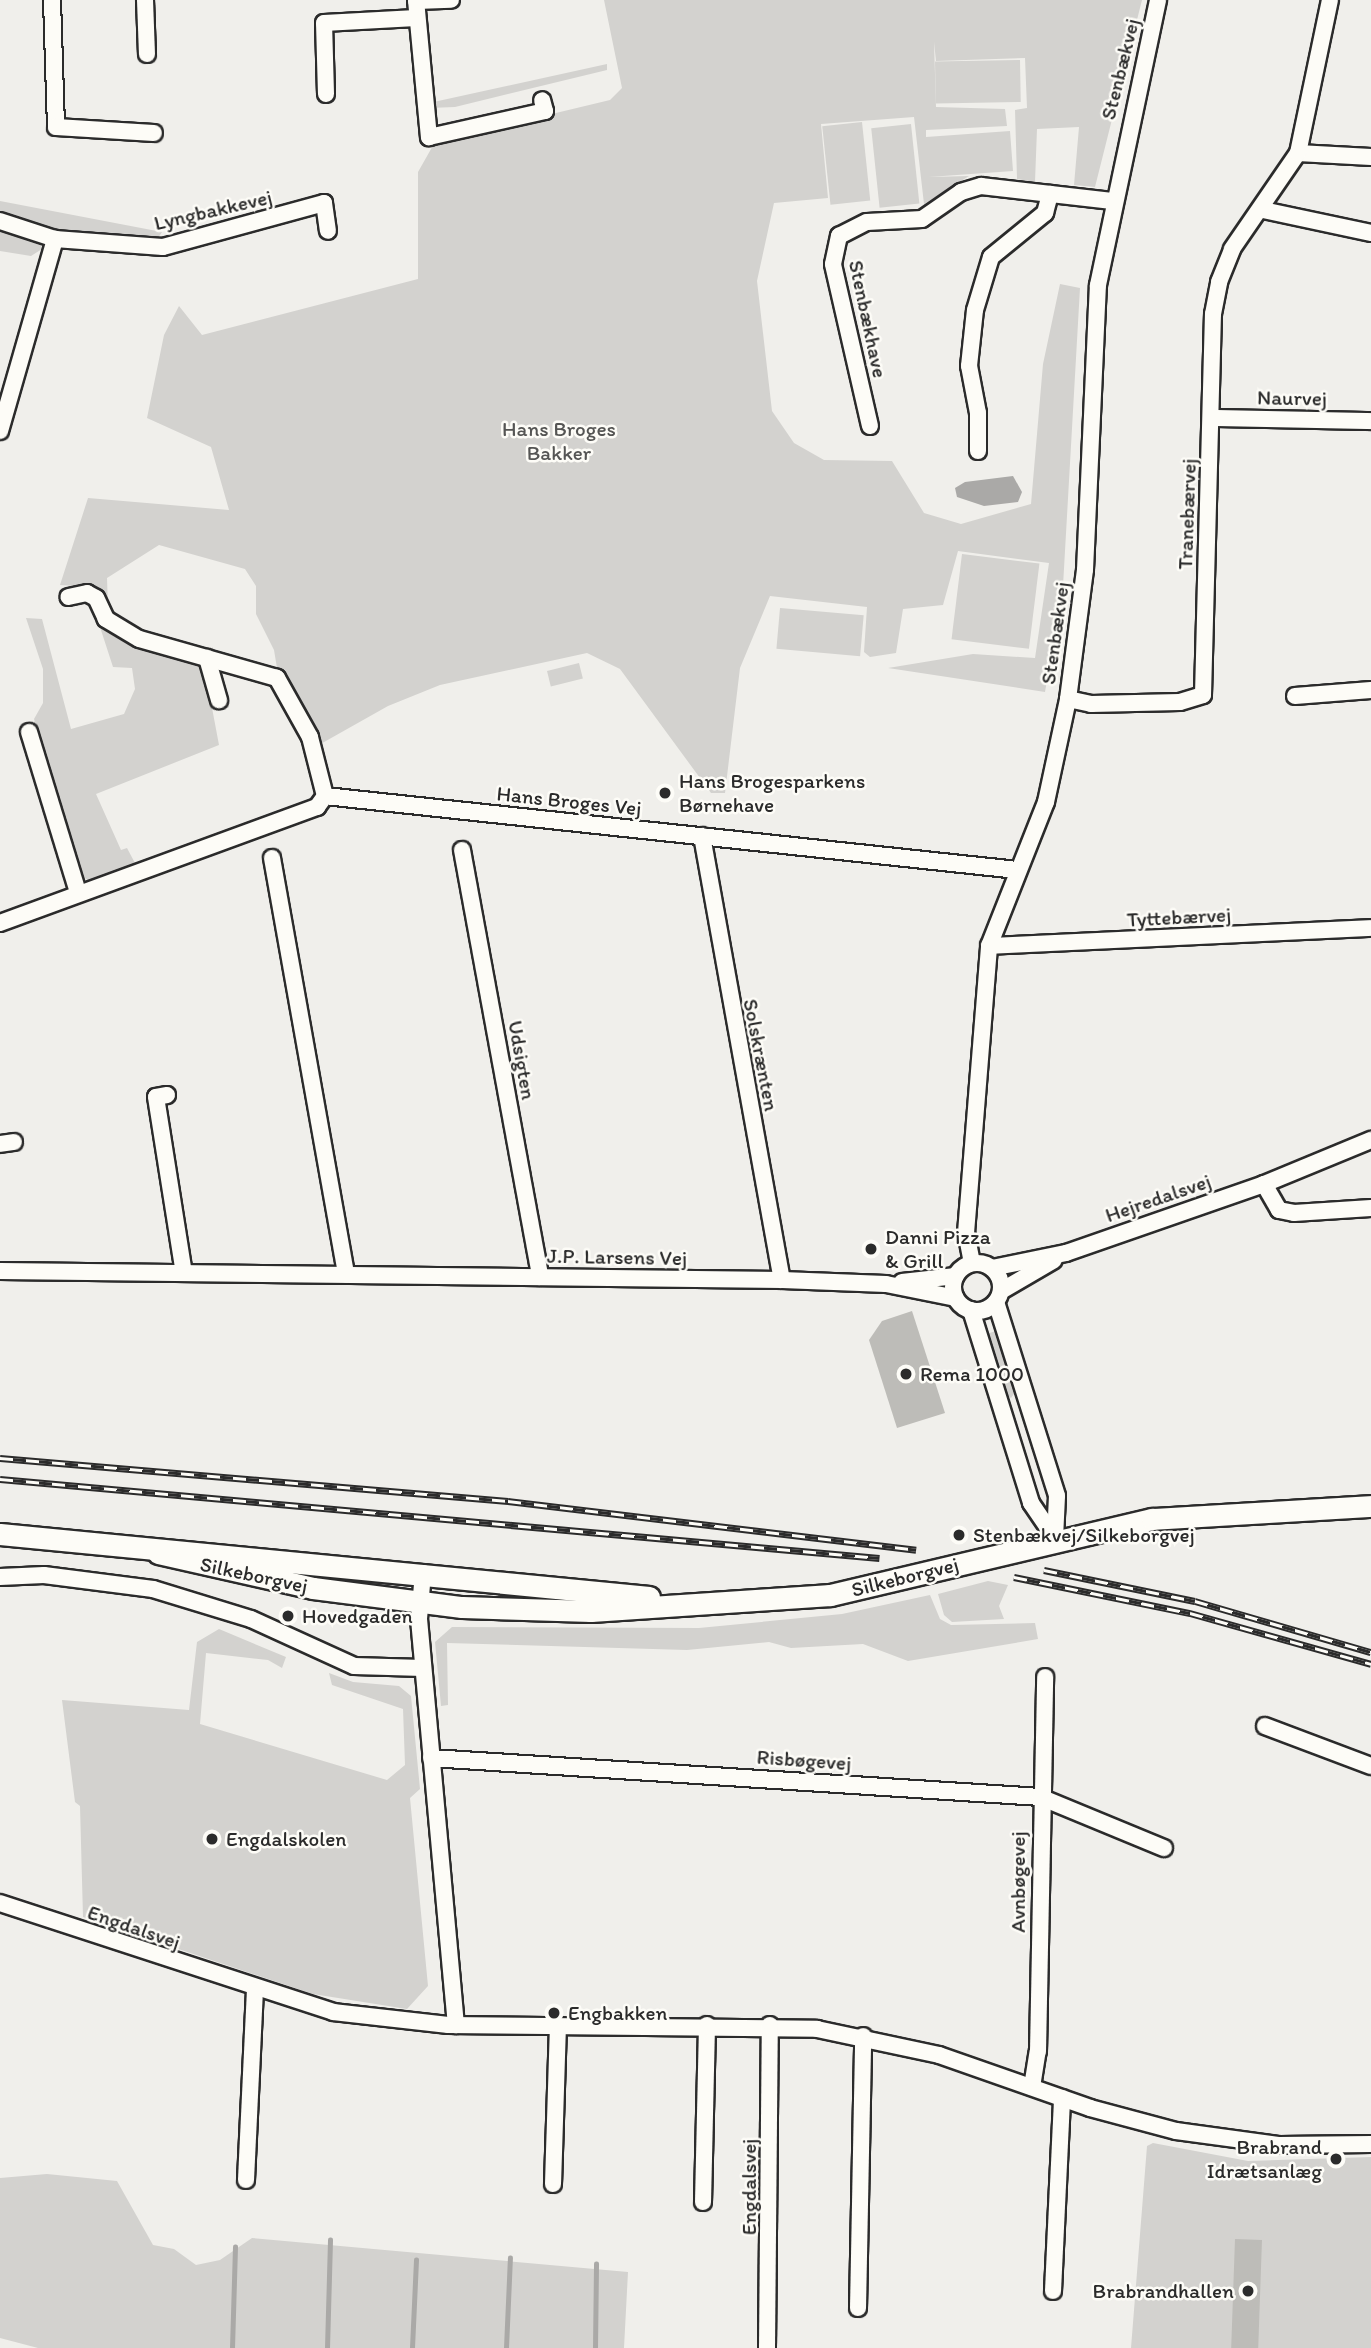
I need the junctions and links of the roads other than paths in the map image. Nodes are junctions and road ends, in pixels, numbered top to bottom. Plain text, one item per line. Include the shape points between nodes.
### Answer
1 (52, 0) edge
2 (145, 0) edge
3 (451, 0) edge
4 (1158, 0) edge
5 (1329, 0) edge
6 (416, 6) edge
7 (147, 54) dead end
8 (326, 94) dead end
9 (542, 100) dead end
10 (154, 133) dead end
11 (1298, 153) junction
12 (1371, 158) edge
13 (1050, 194) junction
14 (1112, 201) junction
15 (1263, 210) junction
16 (0, 220) edge
17 (328, 231) dead end
18 (1371, 233) edge
19 (55, 239) junction
20 (1212, 418) junction
21 (1371, 421) edge
22 (870, 426) dead end
23 (0, 431) edge
24 (978, 451) dead end
25 (68, 597) dead end
26 (207, 657) junction
27 (1371, 691) edge
28 (1295, 696) dead end
29 (1068, 699) junction
30 (219, 700) dead end
31 (29, 732) dead end
32 (325, 796) junction
33 (702, 836) junction
34 (462, 850) dead end
35 (272, 859) dead end
36 (1017, 870) junction
37 (78, 892) junction
38 (0, 923) edge
39 (1371, 928) edge
40 (989, 946) junction
41 (167, 1095) dead end
42 (1371, 1140) edge
43 (1264, 1184) junction
44 (1371, 1208) edge
45 (1066, 1252) junction
46 (972, 1263) junction
47 (992, 1268) junction
48 (0, 1271) edge
49 (184, 1273) junction
50 (346, 1274) junction
51 (956, 1276) junction
52 (540, 1277) junction
53 (782, 1280) junction
54 (886, 1284) junction
55 (999, 1296) junction
56 (956, 1298) junction
57 (971, 1310) junction
58 (1371, 1507) edge
59 (0, 1534) edge
60 (1055, 1538) junction
61 (158, 1553) junction
62 (423, 1573) junction
63 (0, 1577) edge
64 (686, 1601) junction
65 (420, 1602) junction
66 (423, 1668) junction
67 (1045, 1677) dead end
68 (1265, 1726) dead end
69 (431, 1758) junction
70 (1371, 1766) edge
71 (1040, 1797) junction
72 (1164, 1848) dead end
73 (0, 1903) edge
74 (255, 1990) junction
75 (456, 2025) junction
76 (558, 2025) junction
77 (707, 2025) junction
78 (770, 2025) junction
79 (863, 2036) junction
80 (1032, 2087) junction
81 (1062, 2098) junction
82 (1371, 2144) edge
83 (246, 2180) dead end
84 (553, 2185) dead end
85 (703, 2202) dead end
86 (1053, 2291) dead end
87 (858, 2308) dead end
88 (767, 2348) edge

1 - 10 street via 56,127
2 - 7 street
3 - 6 street
4 - 14 street, Stenbækvej
5 - 11 street, Tranebærvej
6 - 8 street via 324,23
6 - 9 street via 429,137 545,111
11 - 12 street
11 - 15 street, Tranebærvej
13 - 14 street, Stenbækhave
13 - 22 street, Stenbækhave via 981,186 961,192 922,219 867,222 839,236 833,264
13 - 24 street via 1045,213 991,257 975,310 969,366 978,414
14 - 29 street, Stenbækvej via 1098,285 1085,570
15 - 18 street
15 - 20 street, Tranebærvej via 1232,249 1219,282
16 - 19 street, Lyngbakkevej
17 - 19 street, Lyngbakkevej via 324,203 163,247
19 - 23 street
20 - 21 street, Naurvej
20 - 29 street, Tranebærvej via 1203,695 1180,702 1091,704
25 - 26 street via 87,593 119,630
26 - 30 street
26 - 32 street via 277,678 310,737
27 - 28 street
29 - 36 street, Stenbækvej via 1046,802
31 - 37 street
32 - 33 street, Hans Broges Vej
32 - 37 street via 306,811
33 - 36 street, Hans Broges Vej
33 - 53 street, Solskrænten
34 - 52 street, Udsigten
35 - 50 street
36 - 40 street, Stenbækvej
37 - 38 street
39 - 40 street, Tyttebærvej
40 - 46 street, Stenbækvej via 966,1233
41 - 49 street via 156,1097
42 - 43 street, Hejredalsvej
43 - 44 street via 1279,1210
43 - 45 street, Hejredalsvej
45 - 47 street, Hejredalsvej
45 - 55 street, Hejredalsvej
46 - 47 street
46 - 51 street
47 - 55 street
48 - 49 street, J.P. Larsens Vej
49 - 50 street, J.P. Larsens Vej
50 - 52 street, J.P. Larsens Vej
51 - 54 street, J.P. Larsens Vej
51 - 56 street
52 - 53 street, J.P. Larsens Vej
53 - 54 street, J.P. Larsens Vej
54 - 56 street, J.P. Larsens Vej
55 - 57 street
55 - 60 street via 1057,1496
56 - 57 street
57 - 60 street via 1031,1503
58 - 60 main road, Silkeborgvej via 1152,1520
59 - 61 main road, Silkeborgvej
60 - 64 main road, Silkeborgvej via 830,1595
61 - 62 main road, Silkeborgvej via 238,1554
61 - 65 main road, Silkeborgvej via 313,1588
62 - 64 main road, Silkeborgvej
62 - 65 street
63 - 66 street via 44,1575 153,1589 251,1619 354,1666
64 - 65 main road, Silkeborgvej via 591,1611
65 - 66 street
66 - 69 street
67 - 71 street, Avnbøgevej
68 - 70 street
69 - 71 street, Risbøgevej
69 - 75 street
71 - 72 street, Risbøgevej
71 - 80 street, Avnbøgevej via 1038,2051
73 - 74 street, Engdalsvej
74 - 75 street, Engdalsvej via 333,2012
74 - 83 street
75 - 76 street, Engdalsvej
76 - 77 street, Engdalsvej
76 - 84 street
77 - 78 street, Engdalsvej
77 - 85 street
78 - 79 street, Engdalsvej
78 - 88 street, Engdalsvej
79 - 80 street, Engdalsvej via 939,2055
79 - 87 street
80 - 81 street, Engdalsvej
81 - 82 street, Engdalsvej via 1147,2124 1217,2138 1280,2145
81 - 86 street

